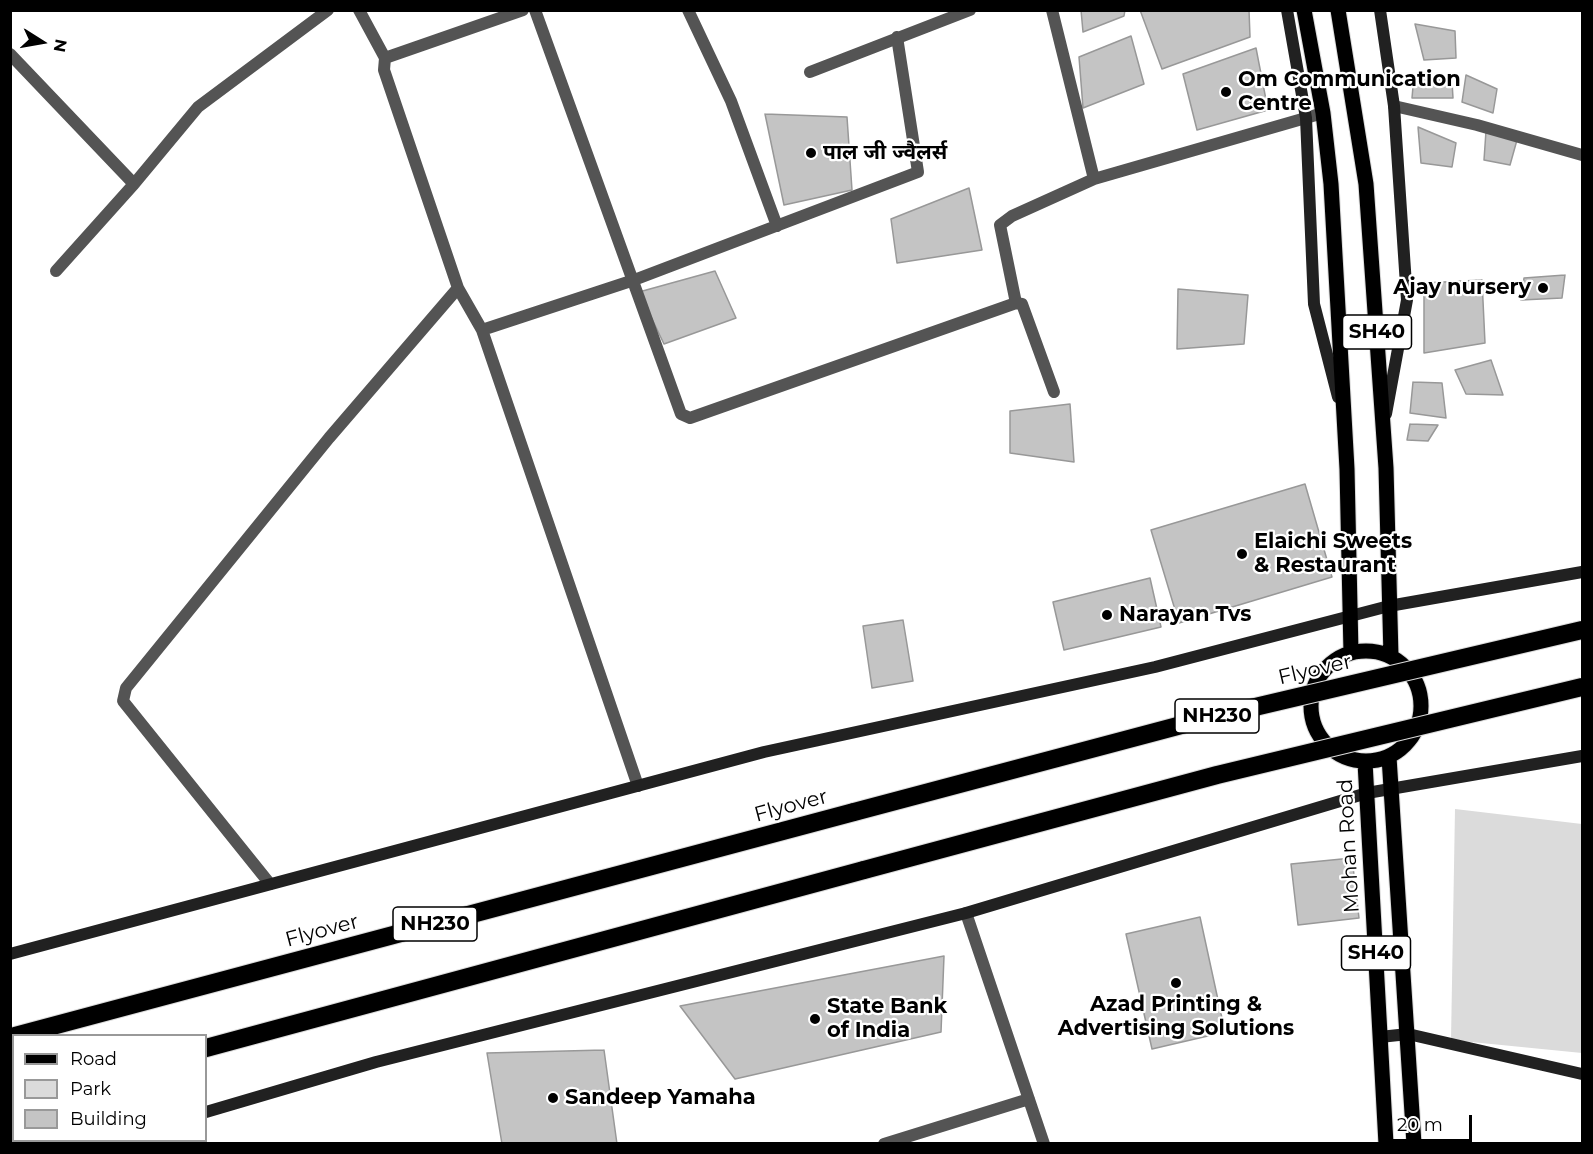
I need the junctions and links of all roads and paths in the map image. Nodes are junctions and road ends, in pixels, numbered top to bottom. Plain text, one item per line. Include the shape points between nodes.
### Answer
1 (328, 10) edge
2 (359, 10) edge
3 (524, 10) edge
4 (536, 10) edge
5 (688, 10) edge
6 (970, 10) edge
7 (1052, 10) edge
8 (1287, 10) edge
9 (1304, 10) edge
10 (1338, 10) edge
11 (1380, 10) edge
12 (950, 14) edge
13 (897, 37) junction
14 (10, 54) edge
15 (385, 58) junction
16 (810, 72) dead end
17 (1394, 106) junction
18 (1323, 113) junction
19 (1306, 118) junction
20 (1582, 155) edge
21 (1094, 179) junction
22 (134, 184) junction
23 (777, 226) junction
24 (56, 271) dead end
25 (634, 280) junction
26 (458, 288) junction
27 (1016, 303) junction
28 (482, 330) junction
29 (1054, 392) dead end
30 (1345, 421) junction
31 (1384, 427) junction
32 (1582, 572) edge
33 (1389, 606) junction
34 (1350, 617) junction
35 (1582, 630) edge
36 (1351, 653) junction
37 (1391, 656) junction
38 (1582, 687) edge
39 (1582, 756) edge
40 (1389, 757) junction
41 (1365, 762) junction
42 (638, 786) junction
43 (1391, 790) junction
44 (1367, 793) junction
45 (270, 884) junction
46 (966, 913) junction
47 (10, 954) edge
48 (21, 1034) edge
49 (1408, 1034) junction
50 (1380, 1037) junction
51 (207, 1048) edge
52 (1582, 1074) edge
53 (1029, 1099) junction
54 (207, 1112) edge
55 (884, 1143) edge
56 (1044, 1143) edge
57 (1386, 1143) edge
58 (1413, 1143) edge

1 - 22 street via 198,107
2 - 15 street
3 - 15 street
4 - 25 street
5 - 23 street via 731,100
6 - 12 street
7 - 21 street
8 - 19 street
9 - 18 main road, SH40
10 - 31 main road, SH40 via 1366,184
11 - 17 street
12 - 13 street
13 - 16 street
13 - 23 street via 918,172
14 - 22 street
15 - 26 street via 384,70
17 - 20 street
17 - 31 street via 1407,300
18 - 19 street
18 - 30 main road, SH40
19 - 21 street
19 - 30 street via 1314,304
21 - 27 street via 1000,225
22 - 24 street
23 - 25 street
25 - 27 street via 681,414 690,418
25 - 28 street
26 - 28 street
26 - 45 street via 329,438 126,688 123,700
27 - 29 street via 1022,304
28 - 42 street
30 - 34 main road, SH40
31 - 33 main road, SH40
32 - 33 street
33 - 34 street
33 - 37 main road, SH40
34 - 36 main road, SH40
34 - 42 street via 1155,667 764,752
35 - 48 highway, Flyover / NH230, bridge via 1204,719
36 - 37 main road via 1365,651
36 - 41 main road via 1326,667 1313,690 1310,706 1314,727 1326,745 1341,756
37 - 40 main road via 1405,666 1420,692 1421,706 1416,728 1405,746
38 - 51 highway, NH230, bridge via 1217,775
39 - 43 street
40 - 41 main road
40 - 43 main road
41 - 44 main road, Mohan Road / SH40
42 - 45 street
43 - 44 street
43 - 49 main road
44 - 46 street
44 - 50 main road, Mohan Road / SH40
45 - 47 street
46 - 53 street
46 - 54 street via 376,1062
49 - 50 street
49 - 52 street
49 - 58 main road
50 - 57 main road, Mohan Road / SH40
53 - 55 street
53 - 56 street

